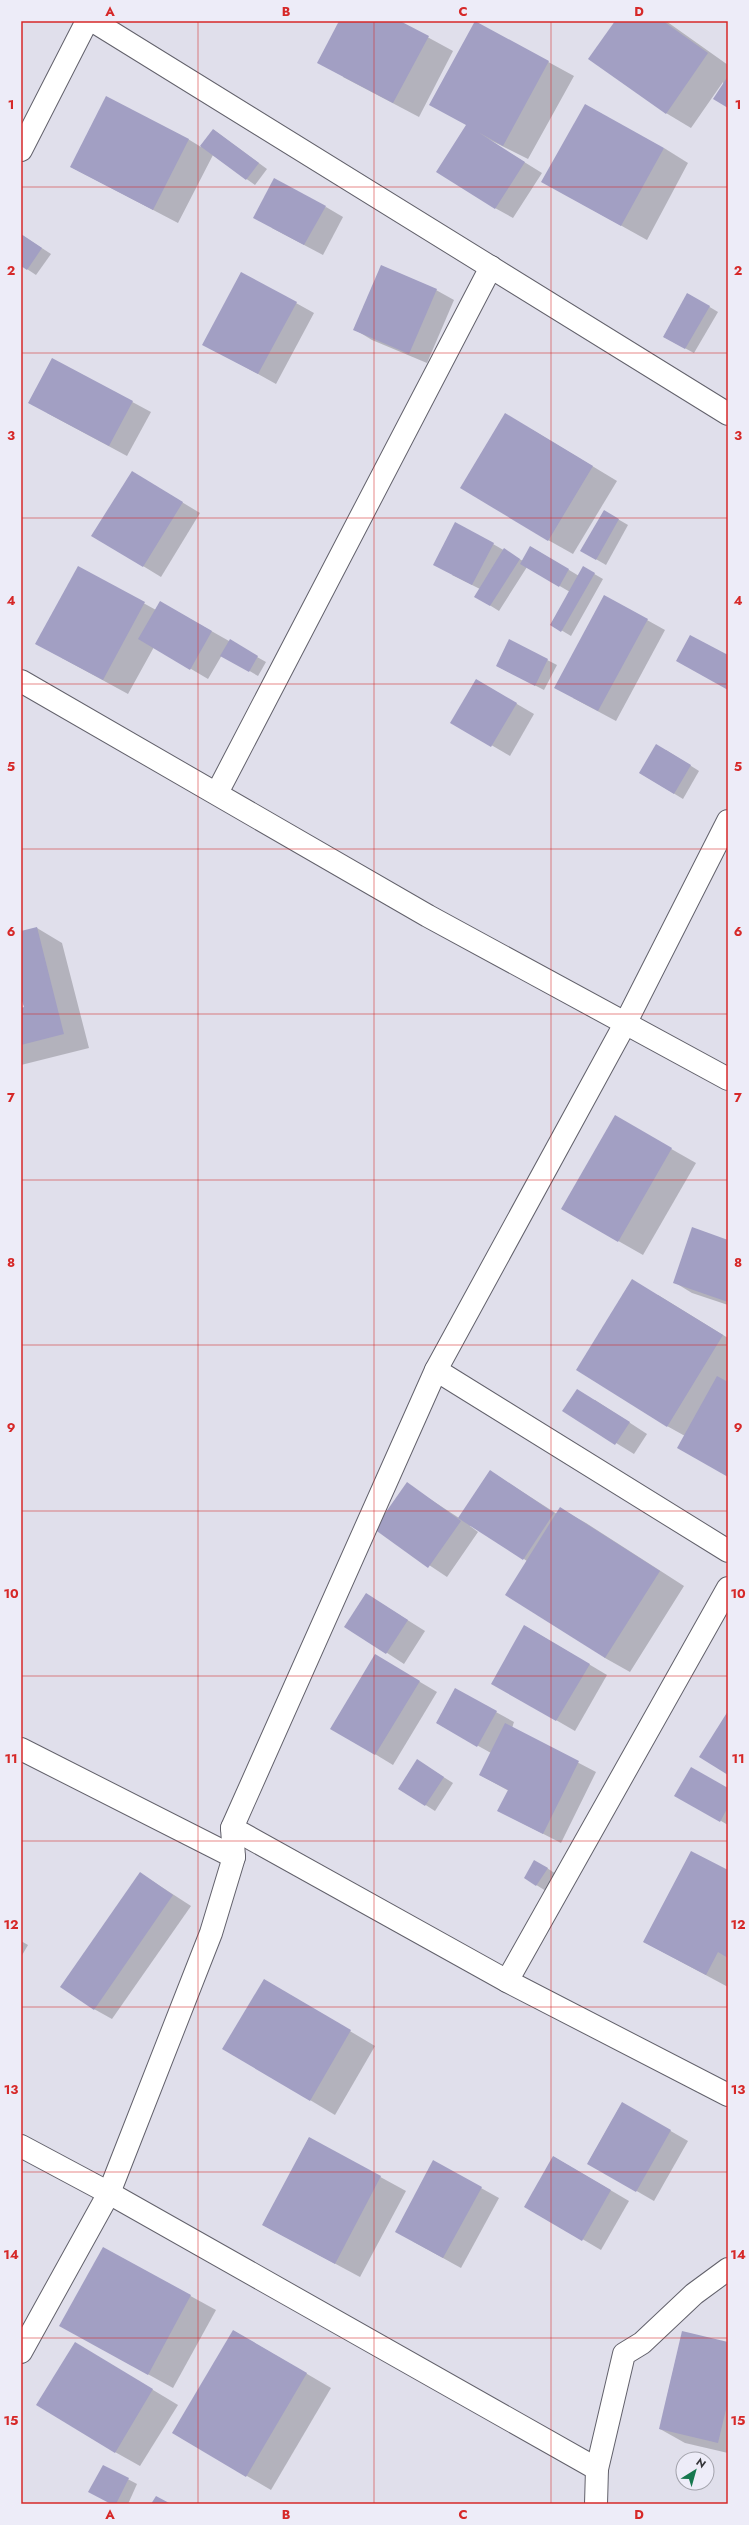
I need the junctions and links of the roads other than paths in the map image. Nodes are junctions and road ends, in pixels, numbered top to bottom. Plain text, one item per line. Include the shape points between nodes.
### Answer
1 (87, 21) edge
2 (93, 21) edge
3 (21, 150) edge
4 (491, 267) junction
5 (728, 414) edge
6 (21, 681) edge
7 (217, 793) junction
8 (728, 821) edge
9 (626, 1022) junction
10 (728, 1079) edge
11 (436, 1370) junction
12 (728, 1551) edge
13 (728, 1588) edge
14 (21, 1749) edge
15 (232, 1828) junction
16 (234, 1858) junction
17 (507, 1981) junction
18 (728, 2095) edge
19 (21, 2146) edge
20 (110, 2194) junction
21 (728, 2269) edge
22 (21, 2352) edge
23 (597, 2469) junction
24 (596, 2504) edge

1 - 3 street
2 - 4 street
4 - 5 street
4 - 7 street
6 - 7 street
7 - 9 street via 428,916
8 - 9 street
9 - 10 street
9 - 11 street
11 - 12 street
11 - 15 street
13 - 17 street
14 - 16 street
15 - 16 street
15 - 17 street
16 - 20 street via 211,1933
17 - 18 street
19 - 20 street
20 - 22 street
20 - 23 street
21 - 23 street via 694,2294 642,2343 624,2354
23 - 24 street

